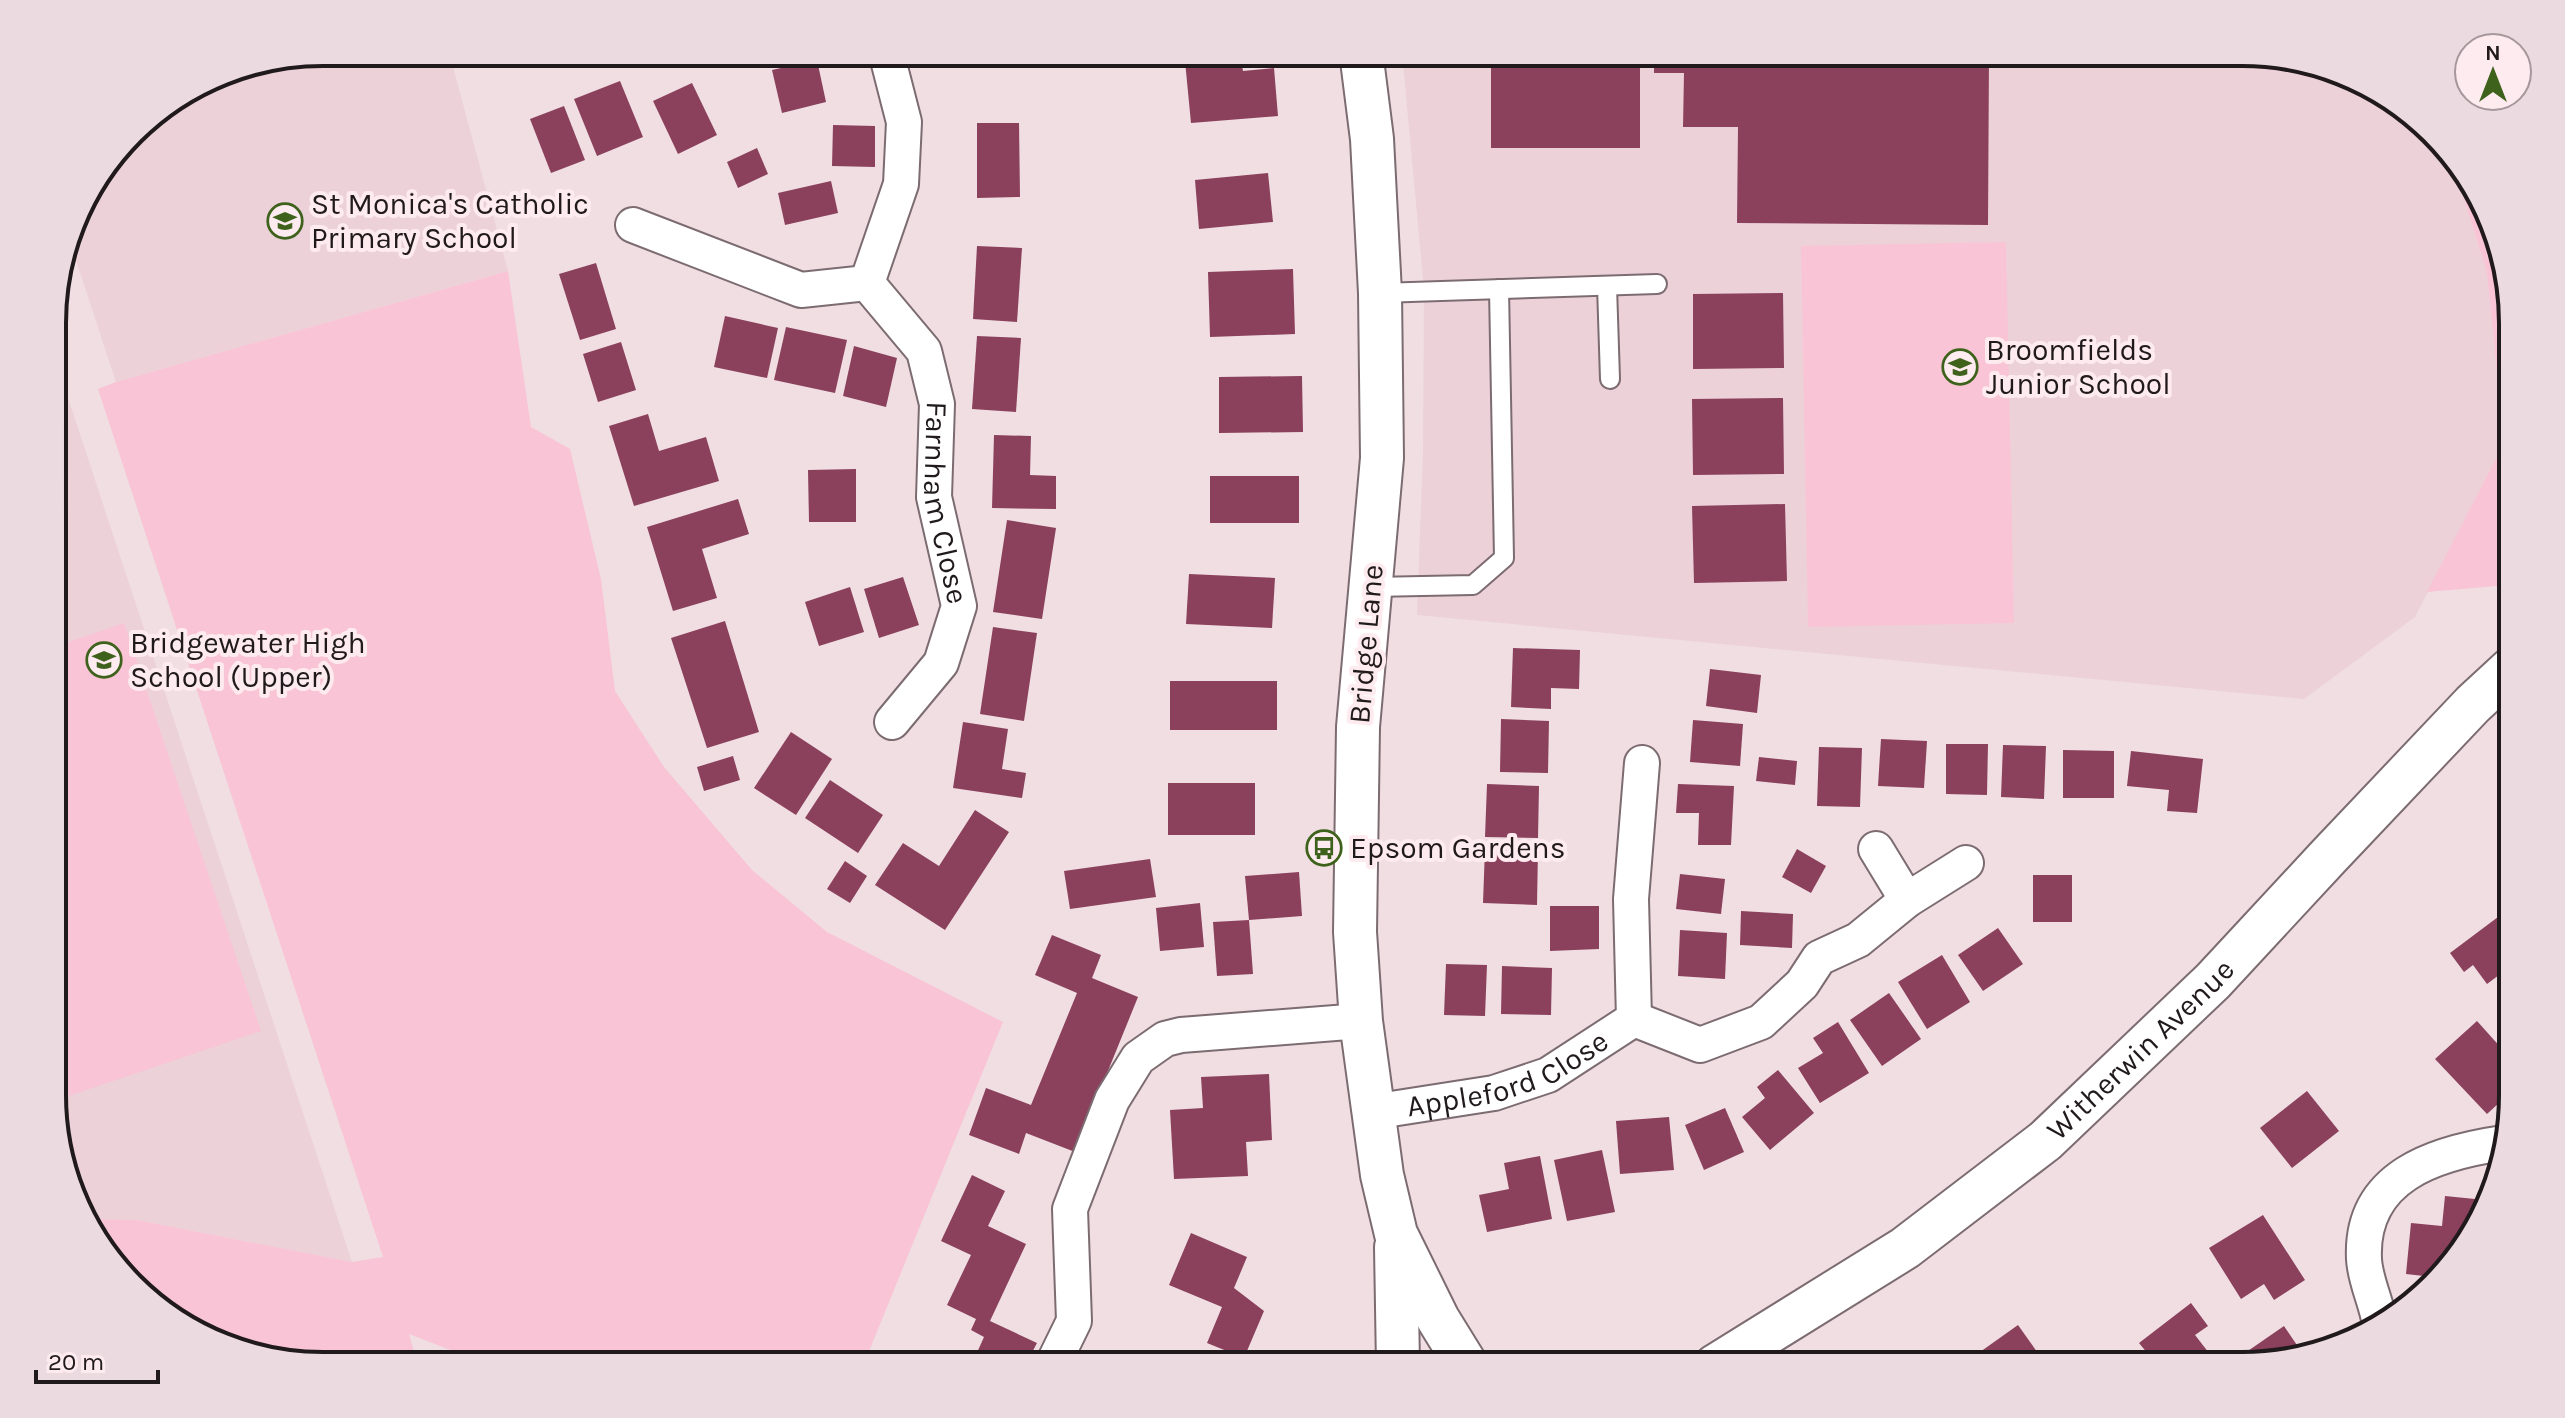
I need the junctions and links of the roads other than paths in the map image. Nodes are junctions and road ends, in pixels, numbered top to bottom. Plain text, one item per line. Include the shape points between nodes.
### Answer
1 (890, 66) edge
2 (1363, 66) edge
3 (633, 225) dead end
4 (867, 283) junction
5 (1657, 284) dead end
6 (1607, 286) junction
7 (1499, 289) junction
8 (1380, 293) junction
9 (1610, 379) dead end
10 (1372, 587) junction
11 (2498, 681) edge
12 (892, 722) dead end
13 (1642, 763) dead end
14 (1876, 849) dead end
15 (1966, 863) dead end
16 (1907, 900) junction
17 (1634, 1019) junction
18 (1361, 1021) junction
19 (1372, 1112) junction
20 (2493, 1145) edge
21 (1396, 1234) junction
22 (2377, 1313) edge
23 (1398, 1351) edge
24 (1458, 1351) edge
25 (1739, 1351) edge
26 (1059, 1352) edge

1 - 4 street via 904,122 901,184
2 - 8 street, Bridge Lane
3 - 4 street via 801,290
4 - 12 street, Farnham Close via 924,351 937,404 934,497 959,606 941,663
5 - 6 lane
6 - 7 lane
6 - 9 lane
7 - 8 lane
7 - 10 lane via 1504,558 1473,585
8 - 10 street, Bridge Lane via 1382,458
10 - 18 street, Bridge Lane via 1358,727 1355,932
11 - 25 street, Witherwin Avenue via 2213,981 2045,1141 1905,1248
13 - 17 street, Appleford Close via 1631,899
14 - 16 street
15 - 16 street, Appleford Close
16 - 17 street, Appleford Close via 1858,940 1819,958 1802,984 1761,1022 1700,1045
17 - 19 street, Appleford Close via 1548,1075 1494,1093
18 - 19 street, Bridge Lane
18 - 26 street via 1181,1035 1165,1039 1138,1058 1112,1100 1070,1209 1074,1321
19 - 21 street, Bridge Lane
20 - 22 street via 2409,1171 2383,1191 2366,1225 2364,1261
21 - 23 street, Bridge Lane
21 - 24 street, Bridge Lane

